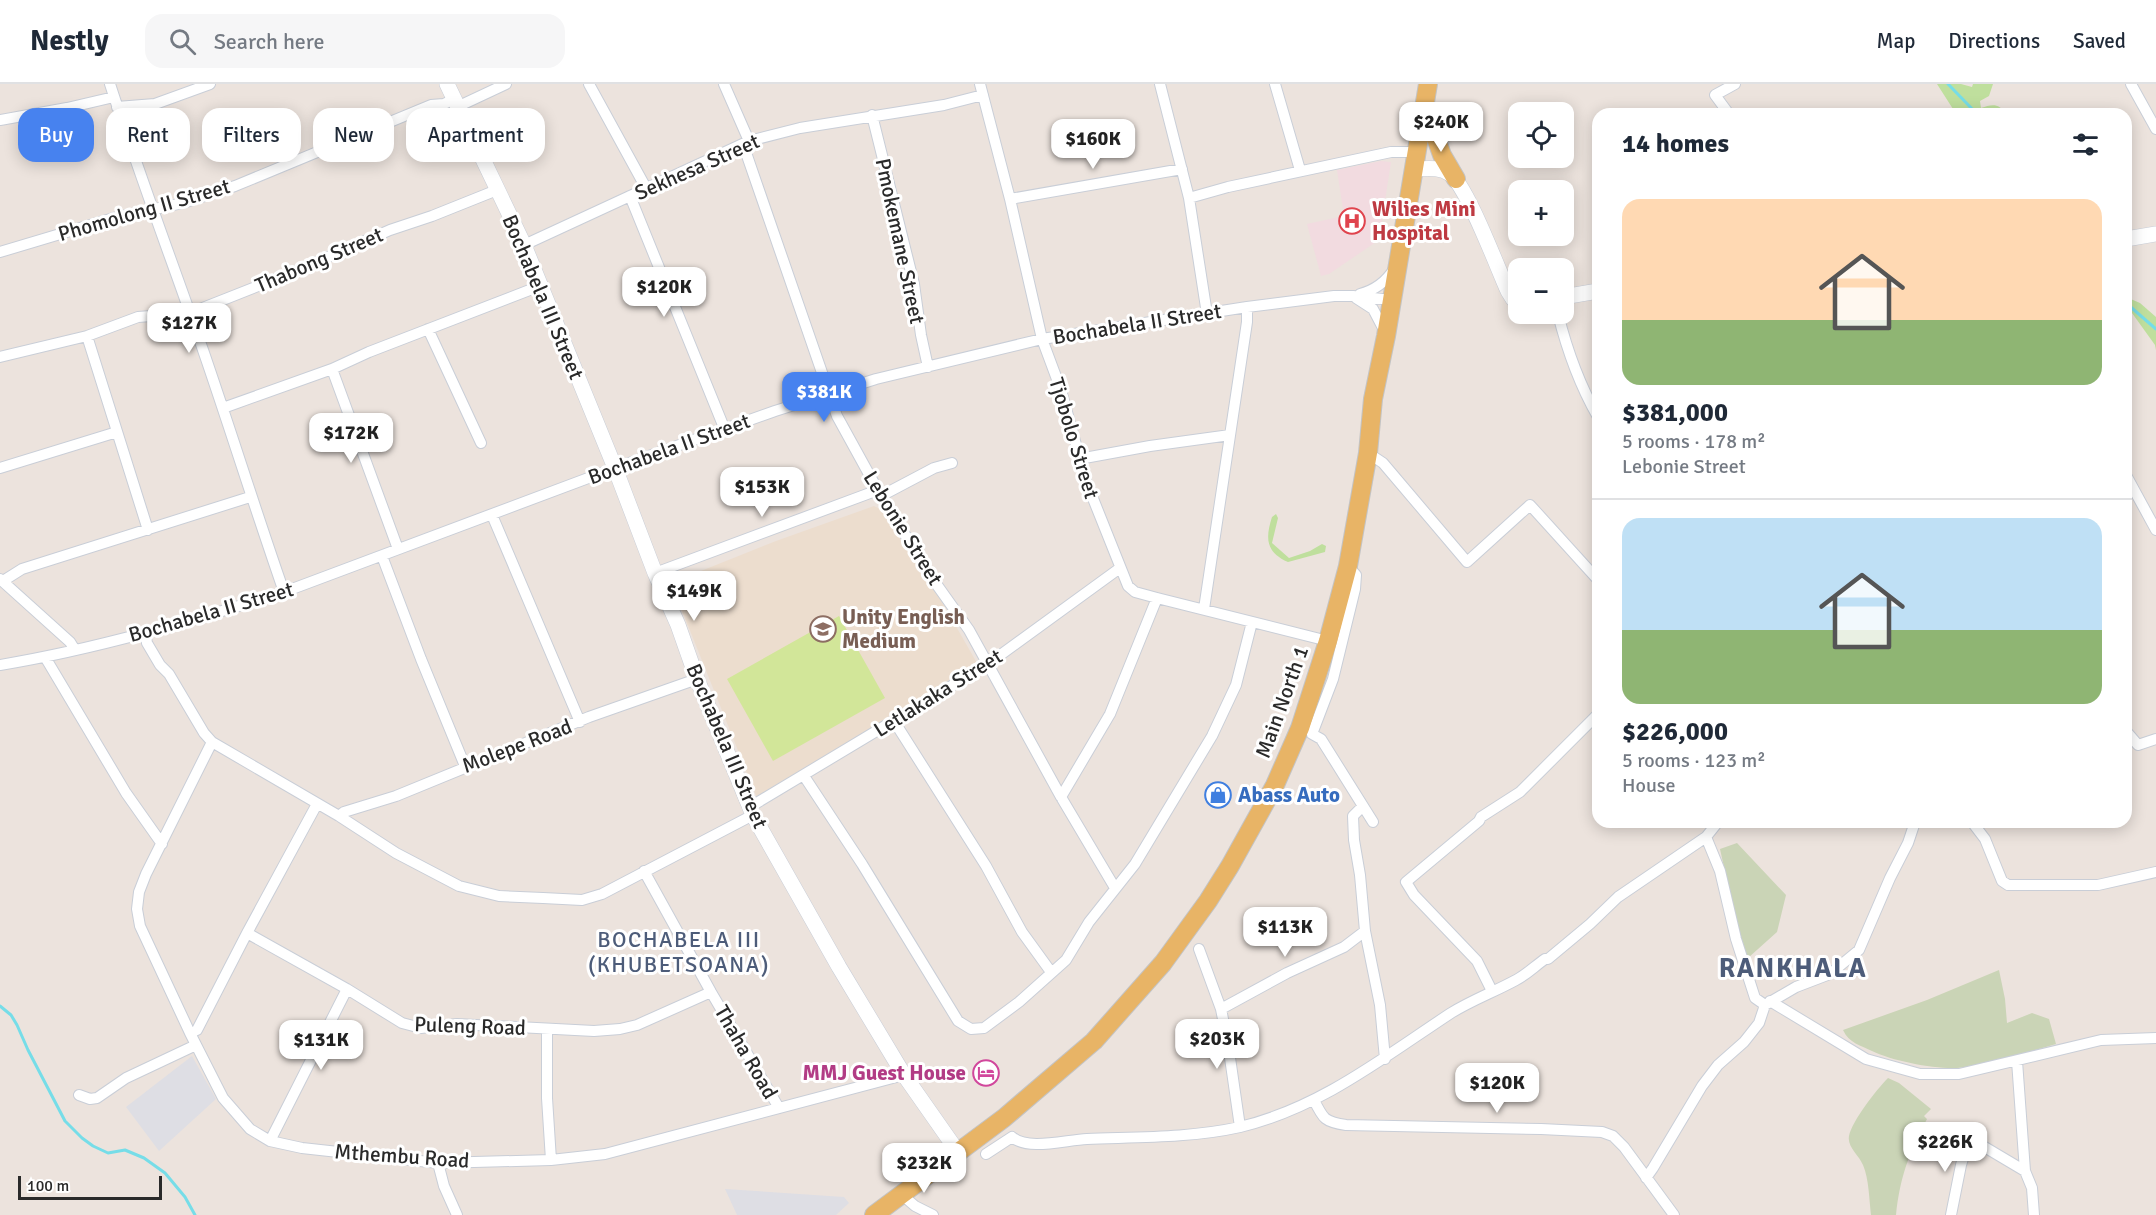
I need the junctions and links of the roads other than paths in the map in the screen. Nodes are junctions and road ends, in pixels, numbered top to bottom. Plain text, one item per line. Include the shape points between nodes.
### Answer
1 (110, 84) edge
2 (210, 84) edge
3 (447, 84) edge
4 (506, 84) edge
5 (589, 84) edge
6 (724, 84) edge
7 (1160, 84) edge
8 (1275, 84) edge
9 (1428, 84) edge
10 (1735, 84) edge
11 (2131, 84) edge
12 (982, 89) edge
13 (116, 102) junction
14 (455, 103) junction
15 (1425, 105) junction
16 (1725, 108) edge
17 (872, 116) junction
18 (0, 120) edge
19 (2156, 129) edge
20 (746, 142) junction
21 (1414, 161) junction
22 (1182, 169) junction
23 (1300, 170) junction
24 (1456, 179) junction
25 (646, 188) junction
26 (497, 190) junction
27 (630, 196) junction
28 (1189, 198) junction
29 (1010, 199) junction
30 (152, 208) junction
31 (2156, 234) edge
32 (2132, 238) edge
33 (524, 245) junction
34 (0, 252) edge
35 (1398, 264) junction
36 (540, 286) junction
37 (1508, 291) edge
38 (1592, 292) edge
39 (1574, 295) edge
40 (1353, 296) junction
41 (1392, 300) junction
42 (1248, 307) junction
43 (190, 313) junction
44 (1207, 314) junction
45 (1560, 324) edge
46 (428, 329) junction
47 (87, 336) junction
48 (1386, 336) junction
49 (1042, 339) junction
50 (0, 357) edge
51 (928, 367) junction
52 (332, 369) junction
53 (830, 393) junction
54 (1592, 405) edge
55 (223, 408) junction
56 (725, 430) junction
57 (117, 432) junction
58 (1230, 435) junction
59 (481, 443) dead end
60 (1368, 453) junction
61 (1079, 459) junction
62 (952, 463) dead end
63 (0, 468) edge
64 (615, 468) junction
65 (2132, 486) edge
66 (880, 493) junction
67 (250, 497) junction
68 (492, 515) junction
69 (148, 530) junction
70 (2156, 530) edge
71 (398, 549) junction
72 (382, 556) junction
73 (1348, 566) junction
74 (1120, 568) junction
75 (655, 573) junction
76 (1592, 573) edge
77 (1, 580) edge
78 (284, 592) junction
79 (1157, 598) junction
80 (1204, 609) junction
81 (1252, 622) junction
82 (145, 632) junction
83 (1328, 641) junction
84 (75, 650) junction
85 (45, 657) junction
86 (988, 664) junction
87 (0, 665) edge
88 (697, 679) junction
89 (1592, 720) edge
90 (894, 721) junction
91 (580, 722) junction
92 (2132, 738) edge
93 (2156, 738) edge
94 (212, 742) junction
95 (465, 766) junction
96 (804, 776) junction
97 (1061, 797) junction
98 (317, 804) junction
99 (1363, 806) junction
100 (751, 811) junction
101 (339, 816) junction
102 (1374, 822) dead end
103 (1713, 828) edge
104 (1913, 828) edge
105 (1977, 828) edge
106 (1706, 837) junction
107 (162, 844) junction
108 (644, 871) junction
109 (2156, 872) edge
110 (1115, 888) junction
111 (1365, 931) junction
112 (247, 933) junction
113 (1199, 949) dead end
114 (1051, 972) junction
115 (347, 989) junction
116 (1492, 991) junction
117 (711, 992) junction
118 (1768, 1003) junction
119 (1221, 1009) junction
120 (547, 1030) junction
121 (190, 1033) junction
122 (2156, 1038) edge
123 (196, 1045) junction
124 (1385, 1059) junction
125 (2017, 1061) junction
126 (904, 1075) junction
127 (79, 1095) dead end
128 (1314, 1100) junction
129 (778, 1108) junction
130 (1240, 1127) junction
131 (991, 1128) junction
132 (270, 1141) junction
133 (1003, 1144) junction
134 (958, 1152) junction
135 (986, 1154) dead end
136 (551, 1160) junction
137 (438, 1162) junction
138 (2025, 1171) junction
139 (1646, 1178) junction
140 (901, 1194) junction
141 (457, 1215) edge
142 (874, 1215) edge
143 (933, 1215) edge
144 (1674, 1215) edge
145 (1952, 1215) edge
146 (2034, 1215) edge

1 - 13 street
2 - 13 street via 155,104
3 - 14 street, Bochabela III Street
4 - 14 street, Phomolong II Street
5 - 25 street
6 - 20 street, Lebonie Street
7 - 22 street
8 - 23 street
9 - 15 main road, Main North 1
10 - 16 street via 1715,95
11 - 19 street
12 - 17 street, Sekhesa Street via 944,105
12 - 29 street, Tjobolo Street
13 - 18 street
13 - 30 street
14 - 26 street, Bochabela III Street
14 - 30 street, Phomolong II Street via 431,105 235,186 183,203
15 - 21 main road, Main North 1
15 - 24 main road
17 - 20 street, Sekhesa Street
17 - 51 street, Pmokemane Street via 914,284
20 - 25 street, Sekhesa Street
20 - 53 street, Lebonie Street
21 - 23 street via 1391,152
21 - 24 street
21 - 35 main road, Main North 1
22 - 28 street
22 - 29 street
23 - 28 street
24 - 37 street
25 - 27 street, Sekhesa Street
26 - 33 street, Bochabela III Street
26 - 43 street, Thabong Street
27 - 33 street, Sekhesa Street
27 - 56 street
28 - 44 street
29 - 49 street, Tjobolo Street
30 - 34 street, Phomolong II Street
30 - 43 street
31 - 32 street
33 - 36 street, Bochabela III Street
35 - 40 street, Bochabela II Street via 1377,287
35 - 41 main road, Main North 1
36 - 46 street
36 - 64 street, Bochabela III Street
38 - 39 street
40 - 41 street, Bochabela II Street
40 - 42 street, Bochabela II Street
40 - 48 street via 1373,309
41 - 48 main road, Main North 1
42 - 44 street, Bochabela II Street
42 - 58 street
43 - 47 street, Thabong Street via 138,317
43 - 55 street
44 - 49 street, Bochabela II Street
45 - 54 street via 1577,376
46 - 52 street
46 - 59 street
47 - 50 street, Thabong Street
47 - 57 street
48 - 60 main road, Main North 1
49 - 51 street, Bochabela II Street
49 - 61 street, Tjobolo Street via 1061,390
51 - 53 street, Bochabela II Street
52 - 55 street
52 - 71 street
53 - 56 street, Bochabela II Street
53 - 66 street, Lebonie Street via 837,416
55 - 67 street
56 - 64 street, Bochabela II Street
57 - 63 street
57 - 69 street
58 - 61 street
58 - 80 street
60 - 73 main road, Main North 1
60 - 76 street via 1383,463 1467,562 1530,505
61 - 74 street, Tjobolo Street
62 - 66 street
64 - 68 street, Bochabela II Street
64 - 75 street, Bochabela III Street
65 - 70 street
66 - 75 street
66 - 86 street, Lebonie Street
67 - 69 street
67 - 78 street
68 - 71 street, Bochabela II Street
68 - 91 street
69 - 77 street via 22,569
71 - 72 street, Bochabela II Street
72 - 78 street, Bochabela II Street
72 - 95 street
73 - 83 main road, Main North 1
73 - 99 street via 1356,575 1355,589 1334,680 1312,735 1321,739
74 - 79 street, Tjobolo Street via 1135,592
74 - 86 street, Letlakaka Street
75 - 88 street, Bochabela III Street
77 - 84 street
78 - 82 street, Bochabela II Street
79 - 80 street, Tjobolo Street
79 - 97 street via 1110,714
80 - 81 street, Tjobolo Street
81 - 83 street, Tjobolo Street
81 - 110 street via 1236,685 1212,736 1135,864
82 - 84 street, Bochabela II Street
82 - 94 street via 160,665
83 - 131 main road, Main North 1 via 1300,728 1275,784 1208,901 1163,963 1094,1041
84 - 85 street, Bochabela II Street
85 - 87 street, Bochabela II Street
85 - 107 street via 126,794
86 - 90 street, Letlakaka Street
86 - 97 street, Lebonie Street
88 - 91 street, Molepe Road
88 - 100 street, Bochabela III Street
89 - 116 street via 1520,792 1481,816 1406,882 1477,962
90 - 96 street, Letlakaka Street
90 - 114 street via 986,866 1022,932
91 - 95 street, Molepe Road
92 - 93 street via 2138,745
94 - 98 street, Letlakaka Street
94 - 107 street, Mthembu Road
95 - 101 street, Molepe Road
96 - 100 street, Letlakaka Street
96 - 114 street via 958,1021 971,1029 984,1028
97 - 110 street, Lebonie Street
98 - 101 street, Letlakaka Street
98 - 112 street
99 - 102 street
99 - 111 street via 1353,816
100 - 108 street, Letlakaka Street
100 - 126 street, Bochabela III Street
101 - 108 street, Letlakaka Street via 396,853 459,886 499,896 582,900 602,894
103 - 106 street
104 - 118 street via 1859,950 1830,974
105 - 109 street via 2002,881 2008,885 2098,885
106 - 116 street via 1618,897 1548,959
106 - 118 street via 1720,871 1755,998
107 - 121 street, Mthembu Road via 139,892 137,909 140,926
108 - 117 street, Thaha Road
110 - 114 street via 1066,960
111 - 119 street via 1344,946
111 - 124 street via 1380,1005
112 - 115 street, Puleng Road
112 - 121 street via 197,1030
113 - 119 street
115 - 120 street, Puleng Road via 402,1023 421,1028 457,1024
115 - 132 street
116 - 124 street via 1469,1002
117 - 120 street, Puleng Road via 620,1029
117 - 129 street, Thaha Road
118 - 125 street via 1866,1059 1895,1069 1943,1076
118 - 139 street via 1749,1036 1702,1086
119 - 130 street
120 - 136 street
121 - 123 street, Mthembu Road
122 - 125 street via 2101,1040
123 - 127 street via 126,1078 97,1098
123 - 132 street, Mthembu Road via 223,1098 250,1130
124 - 128 street
125 - 138 street
126 - 129 street, Mthembu Road
126 - 134 street, Bochabela III Street
128 - 130 street
128 - 139 street via 1328,1121 1346,1125 1602,1132 1619,1141
129 - 136 street, Mthembu Road via 605,1154
130 - 133 street via 1031,1145 1012,1137
131 - 133 street
131 - 134 main road, Main North 1
132 - 137 street, Mthembu Road
133 - 135 street
134 - 140 main road, Main North 1
136 - 137 street, Mthembu Road
137 - 141 street
138 - 145 street via 1965,1136
138 - 146 street via 2032,1188
139 - 144 street
140 - 142 main road, Main North 1
140 - 143 street

